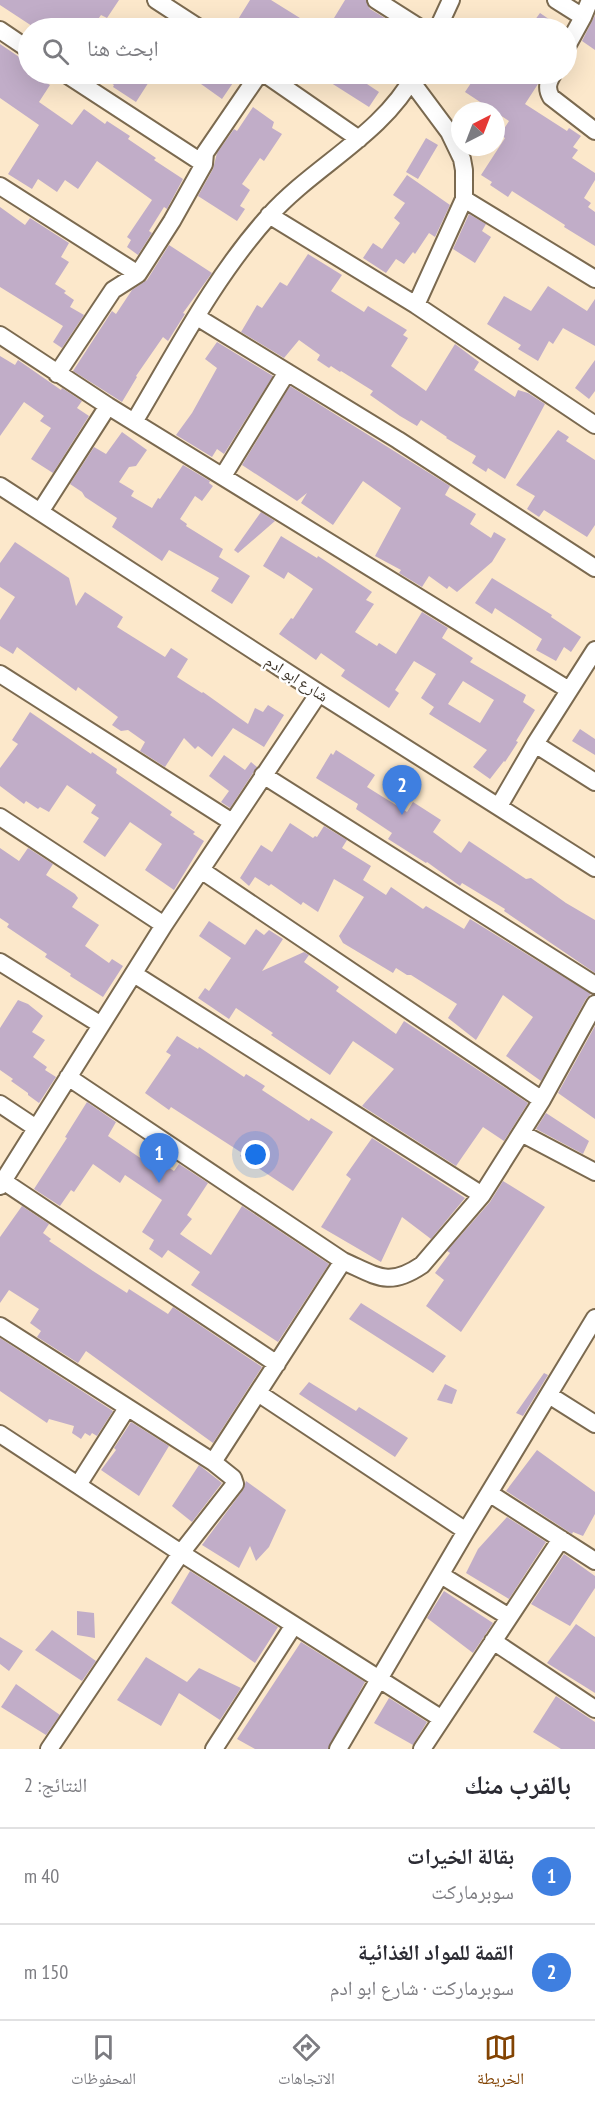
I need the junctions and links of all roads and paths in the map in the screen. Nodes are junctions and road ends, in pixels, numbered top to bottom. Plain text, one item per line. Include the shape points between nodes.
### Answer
1 (156, 0) edge
2 (376, 0) edge
3 (451, 0) edge
4 (556, 0) edge
5 (590, 0) edge
6 (583, 17) junction
7 (184, 18) edge
8 (404, 18) edge
9 (443, 18) edge
10 (577, 29) edge
11 (0, 30) edge
12 (18, 42) edge
13 (81, 84) edge
14 (252, 84) edge
15 (279, 84) edge
16 (408, 84) edge
17 (418, 84) edge
18 (549, 84) edge
19 (595, 131) edge
20 (359, 139) junction
21 (204, 164) junction
22 (0, 186) edge
23 (464, 199) junction
24 (270, 215) junction
25 (138, 274) junction
26 (595, 279) edge
27 (416, 305) junction
28 (196, 317) junction
29 (0, 335) edge
30 (287, 372) junction
31 (57, 374) junction
32 (108, 406) junction
33 (134, 422) junction
34 (595, 425) edge
35 (223, 476) junction
36 (0, 486) edge
37 (40, 512) junction
38 (595, 568) edge
39 (595, 650) edge
40 (0, 674) edge
41 (569, 690) junction
42 (318, 693) junction
43 (536, 744) junction
44 (263, 775) junction
45 (595, 782) edge
46 (500, 806) junction
47 (0, 817) edge
48 (232, 822) junction
49 (595, 868) edge
50 (201, 870) junction
51 (164, 925) junction
52 (0, 962) edge
53 (134, 974) junction
54 (595, 985) edge
55 (595, 1004) edge
56 (101, 1025) junction
57 (68, 1077) junction
58 (542, 1100) junction
59 (0, 1104) edge
60 (36, 1128) junction
61 (521, 1133) junction
62 (595, 1172) edge
63 (2, 1184) edge
64 (482, 1195) junction
65 (344, 1261) junction
66 (595, 1318) edge
67 (0, 1326) edge
68 (277, 1364) junction
69 (258, 1393) junction
70 (549, 1395) junction
71 (128, 1408) junction
72 (595, 1424) edge
73 (0, 1434) edge
74 (213, 1462) junction
75 (78, 1485) junction
76 (489, 1492) junction
77 (466, 1531) junction
78 (561, 1539) junction
79 (181, 1553) junction
80 (595, 1561) edge
81 (441, 1575) junction
82 (509, 1617) junction
83 (294, 1625) junction
84 (493, 1641) junction
85 (380, 1680) junction
86 (595, 1709) edge
87 (442, 1719) junction
88 (430, 1746) edge
89 (49, 1749) edge
90 (214, 1749) edge
91 (338, 1749) edge

1 - 7 street
2 - 8 street
3 - 9 street
4 - 6 street
5 - 6 street
6 - 10 street
11 - 12 street
13 - 21 street
14 - 21 street via 205,153
15 - 20 street
16 - 20 street via 391,108
17 - 23 street via 462,159
18 - 19 street via 550,97
20 - 24 street via 302,183
21 - 25 street
22 - 25 street
23 - 26 street
23 - 27 street
24 - 27 street
24 - 28 street
25 - 31 street via 113,290
27 - 34 street
28 - 30 street
28 - 33 street
29 - 31 street
30 - 35 street
30 - 38 street
31 - 32 street
32 - 33 street
32 - 37 street
33 - 35 street
35 - 41 street
36 - 37 street, شارع ابو ادم
37 - 42 street, شارع ابو ادم
39 - 41 street
40 - 48 street
41 - 43 street
42 - 44 street
42 - 46 street, شارع ابو ادم
43 - 45 street
43 - 46 street
44 - 48 street
44 - 54 street
46 - 49 street, شارع ابو ادم
47 - 51 street
48 - 50 street
50 - 51 street
50 - 58 street
51 - 53 street
52 - 56 street
53 - 56 street
53 - 64 street
55 - 58 street
56 - 57 street
57 - 60 street
57 - 65 street
58 - 61 street
59 - 60 street
60 - 63 street
61 - 62 street
61 - 64 street
63 - 68 street
64 - 65 street via 422,1265 410,1273 385,1279
65 - 68 street
66 - 70 street
67 - 71 street
68 - 69 street
69 - 74 street
69 - 77 street
70 - 72 street
70 - 76 street
71 - 74 street
71 - 75 street
73 - 75 street
74 - 79 street via 235,1484
75 - 79 street
76 - 77 street
76 - 78 street
77 - 81 street
78 - 80 street
78 - 82 street
79 - 83 street
79 - 89 street
81 - 82 street
81 - 85 street
82 - 84 street
83 - 85 street
83 - 90 street
84 - 86 street
84 - 87 street
85 - 87 street
85 - 91 street
87 - 88 street

